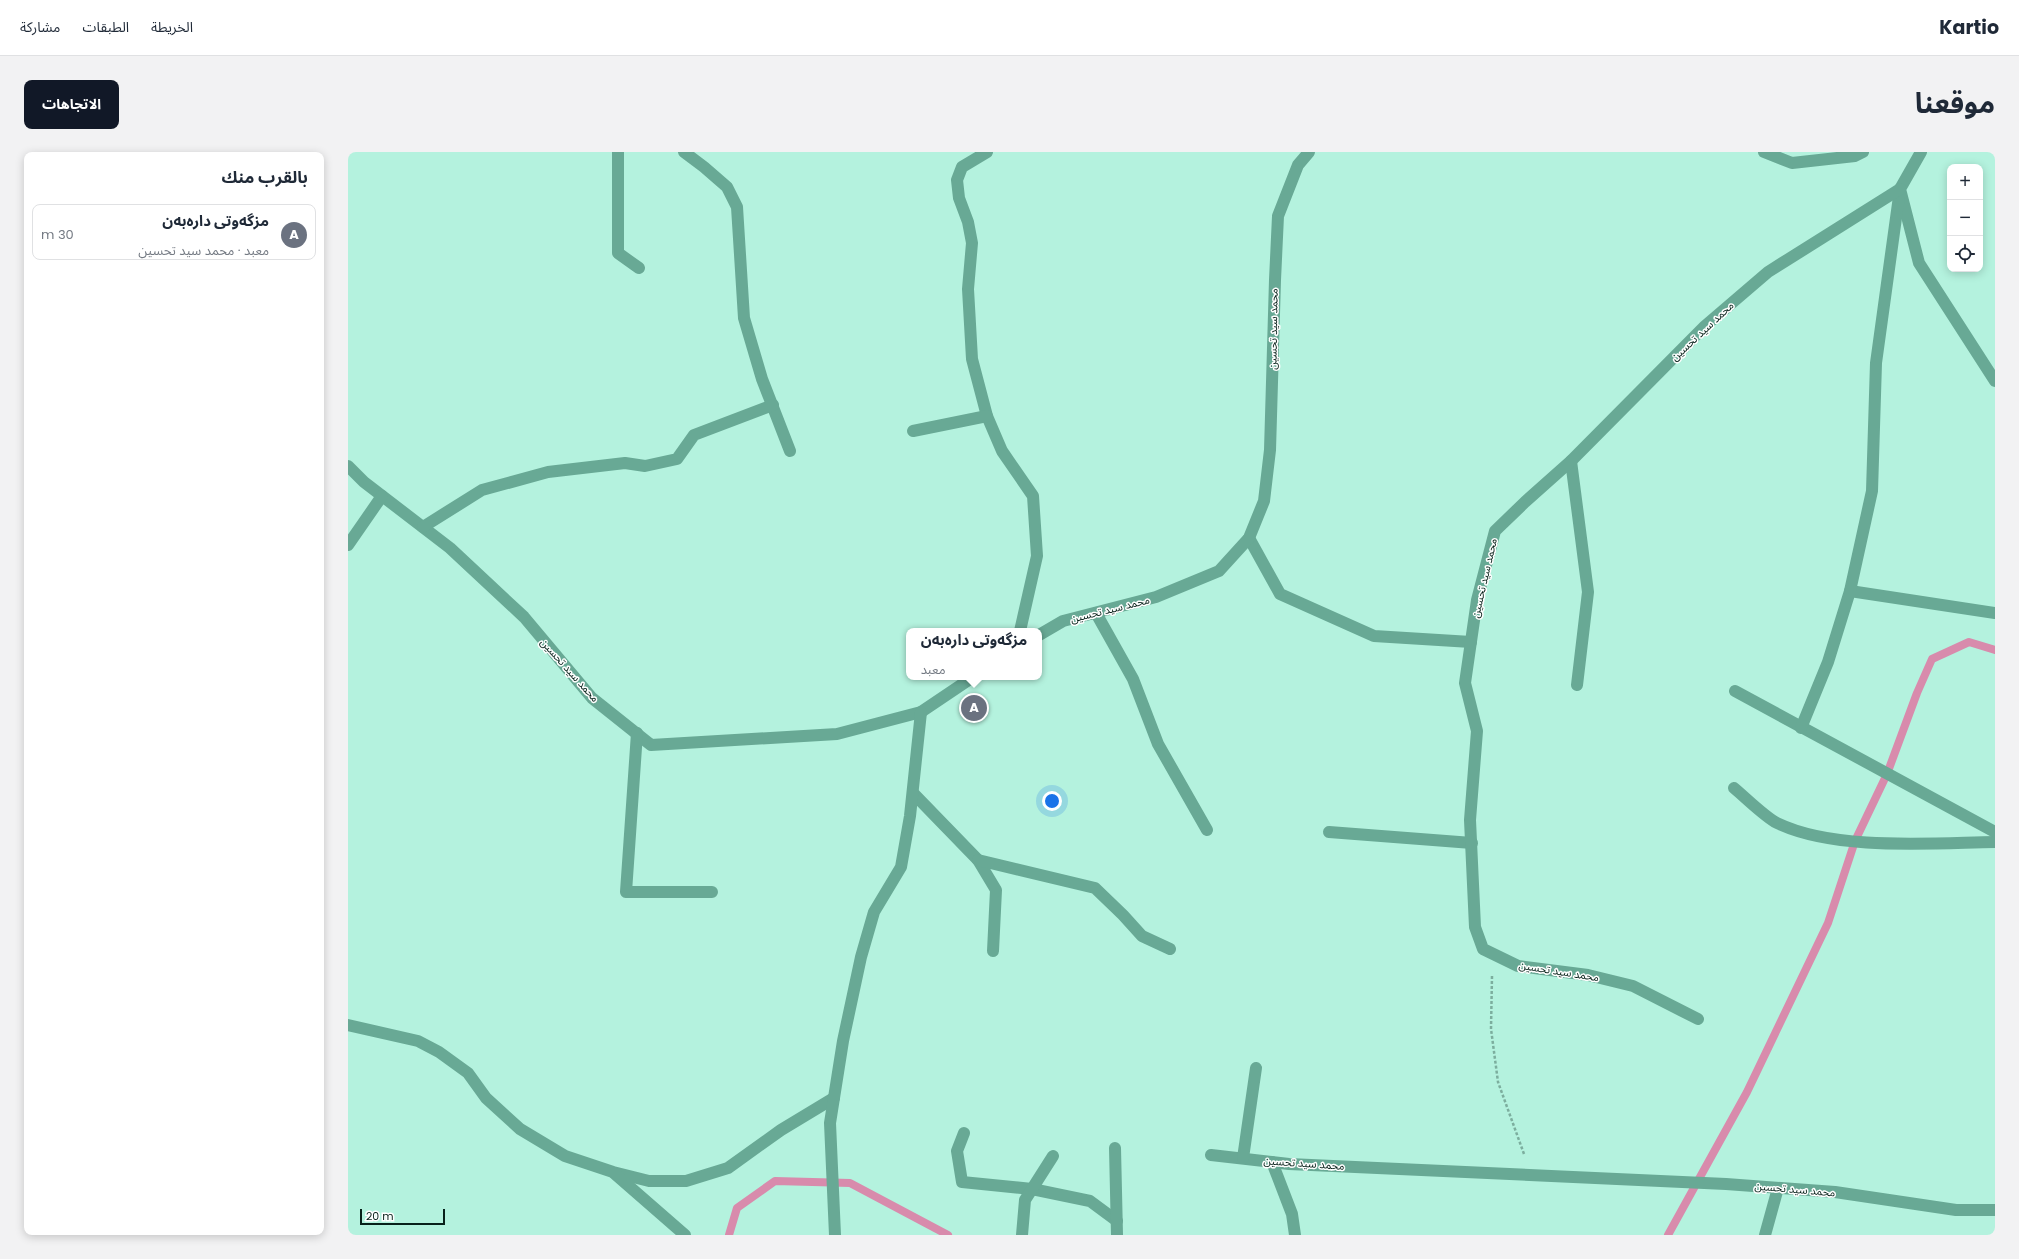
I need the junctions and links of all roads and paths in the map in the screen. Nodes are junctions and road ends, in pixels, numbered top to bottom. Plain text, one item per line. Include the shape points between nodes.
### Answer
1 (618, 152) edge
2 (684, 152) edge
3 (987, 152) edge
4 (1309, 152) edge
5 (1764, 152) edge
6 (1863, 152) edge
7 (1921, 152) edge
8 (1900, 189) junction
9 (639, 268) dead end
10 (1995, 381) edge
11 (773, 405) junction
12 (987, 416) junction
13 (913, 431) dead end
14 (790, 451) dead end
15 (1571, 461) junction
16 (348, 466) edge
17 (382, 496) junction
18 (423, 527) junction
19 (1249, 538) junction
20 (348, 545) edge
21 (1850, 591) junction
22 (1096, 613) junction
23 (1995, 613) edge
24 (1021, 628) edge
25 (1042, 634) edge
26 (1471, 642) junction
27 (969, 680) edge
28 (1577, 685) dead end
29 (1735, 691) dead end
30 (921, 712) junction
31 (1801, 728) junction
32 (637, 733) junction
33 (1734, 788) dead end
34 (913, 793) junction
35 (1207, 830) dead end
36 (1329, 832) dead end
37 (1995, 832) edge
38 (1995, 842) edge
39 (1472, 843) junction
40 (978, 860) junction
41 (712, 892) dead end
42 (1170, 949) dead end
43 (993, 952) dead end
44 (1494, 954) junction
45 (1698, 1020) dead end
46 (348, 1025) edge
47 (1256, 1068) dead end
48 (834, 1098) junction
49 (964, 1133) dead end
50 (1115, 1148) dead end
51 (1211, 1155) dead end
52 (1053, 1156) dead end
53 (1243, 1158) junction
54 (1272, 1162) junction
55 (613, 1172) junction
56 (1531, 1174) junction
57 (1778, 1188) junction
58 (1032, 1189) junction
59 (1995, 1210) edge
60 (1117, 1221) junction
61 (685, 1235) edge
62 (836, 1235) edge
63 (1022, 1235) edge
64 (1117, 1235) edge
65 (1295, 1235) edge
66 (1766, 1235) edge

1 - 9 street via 618,253
2 - 11 street via 727,187 736,208 744,318 762,379
3 - 12 street via 962,167 958,180 959,198 972,243 968,289 972,360
4 - 19 street, محمد سید تحسین via 1298,165 1278,216 1270,450 1264,501
5 - 6 street via 1792,163 1855,156
7 - 8 street, محمد سید تحسین
8 - 10 street via 1919,263
8 - 15 street, محمد سید تحسین via 1768,272 1705,326
8 - 21 street via 1876,363 1872,491
11 - 14 street
11 - 18 street via 694,436 677,459 645,466 625,463 548,472 482,490
12 - 13 street
12 - 24 street via 1002,451 1033,496 1037,556
15 - 26 street, محمد سید تحسین via 1495,531 1477,600
15 - 28 street via 1588,592
16 - 17 street, محمد سید تحسین
17 - 18 street, محمد سید تحسین
17 - 20 street
18 - 32 street, محمد سید تحسین via 450,548 524,618 592,698
19 - 22 street, محمد سید تحسین via 1219,572 1156,597
19 - 26 street via 1280,594 1374,636
21 - 23 street
21 - 31 street via 1828,662
22 - 25 street, محمد سید تحسین via 1063,621
22 - 35 street via 1132,679 1158,744
26 - 39 street, محمد سید تحسین via 1466,683 1477,732 1470,820
27 - 30 street, محمد سید تحسین
29 - 31 street
30 - 32 street, محمد سید تحسین via 837,734 652,745
30 - 34 street
31 - 37 street
32 - 41 street via 626,892
33 - 38 street via 1776,823 1825,839 1894,843
34 - 40 street
34 - 48 street via 901,867 874,912 861,957
36 - 39 street
39 - 44 street, محمد سید تحسین via 1475,927 1483,949
40 - 42 street via 1095,888 1142,936
40 - 43 street via 996,890
44 - 45 street, محمد سید تحسین via 1518,966 1588,975 1632,986
44 - 56 path via 1491,1029 1498,1082
46 - 55 street via 418,1041 439,1052 468,1073 486,1098 520,1129 564,1156
47 - 53 street
48 - 55 street via 781,1130 728,1168 686,1181 649,1181
48 - 62 street via 830,1123
49 - 58 street via 958,1151 962,1182
50 - 60 street
51 - 53 street, محمد سید تحسین
52 - 58 street
53 - 54 street, محمد سید تحسین
54 - 56 street, محمد سید تحسین
54 - 65 street via 1292,1214
55 - 61 street
56 - 57 street, محمد سید تحسین
57 - 59 street, محمد سید تحسین via 1835,1192 1956,1210
57 - 66 street
58 - 60 street via 1090,1201
58 - 63 street via 1025,1200
60 - 64 street

